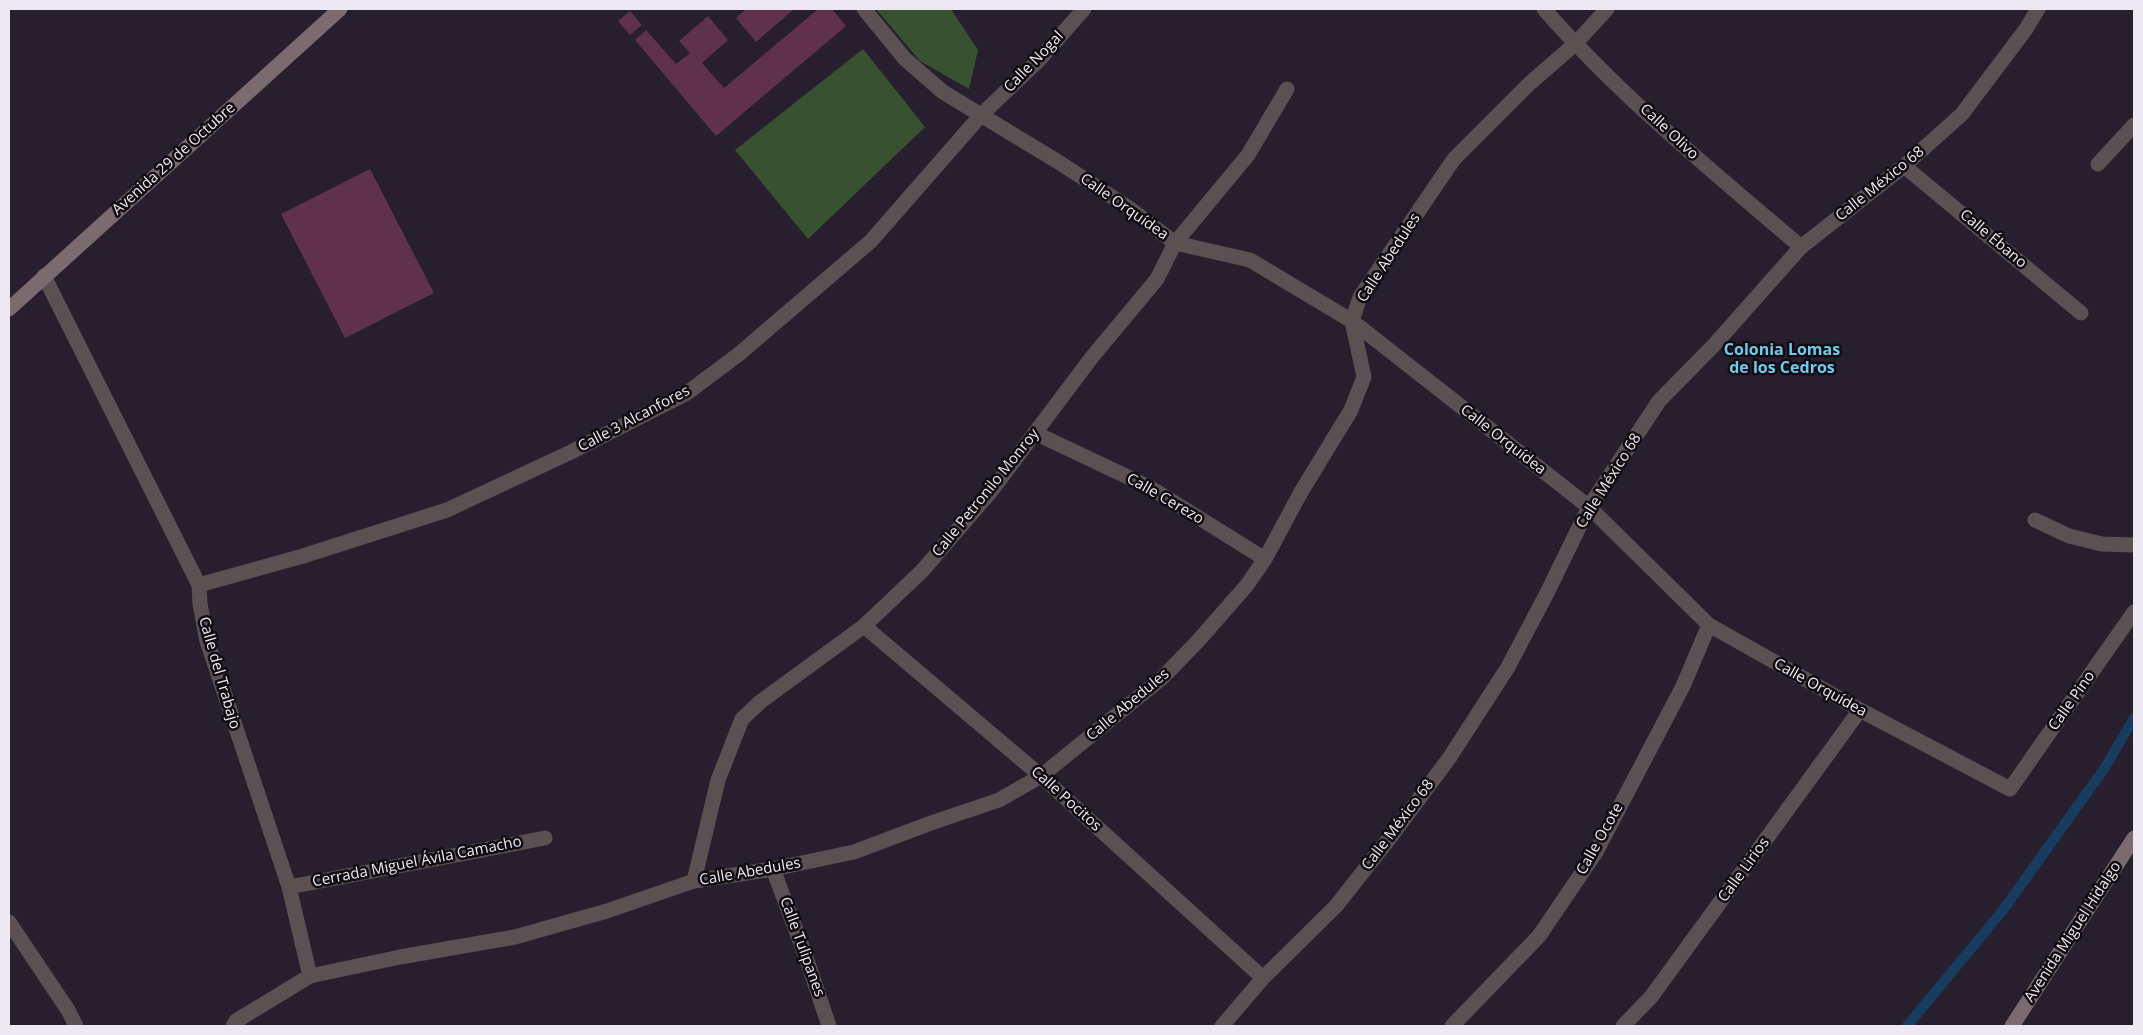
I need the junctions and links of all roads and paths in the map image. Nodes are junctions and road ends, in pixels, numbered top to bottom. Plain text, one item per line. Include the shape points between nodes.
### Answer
1 (340, 9) edge
2 (864, 9) edge
3 (1084, 9) edge
4 (1544, 9) edge
5 (1607, 9) edge
6 (2038, 9) edge
7 (1575, 44) junction
8 (1287, 89) dead end
9 (982, 114) junction
10 (2134, 125) edge
11 (2098, 164) dead end
12 (1904, 166) junction
13 (1175, 243) junction
14 (1801, 247) junction
15 (44, 276) junction
16 (9, 309) edge
17 (2081, 313) dead end
18 (1352, 321) junction
19 (1035, 433) junction
20 (1589, 507) junction
21 (2035, 520) dead end
22 (2134, 545) edge
23 (1265, 559) junction
24 (199, 584) junction
25 (2134, 612) edge
26 (1709, 625) junction
27 (864, 626) junction
28 (1860, 710) junction
29 (1041, 776) junction
30 (2010, 790) joint
31 (545, 838) dead end
32 (2134, 838) edge
33 (773, 869) junction
34 (694, 881) junction
35 (289, 887) junction
36 (9, 922) edge
37 (310, 976) junction
38 (1263, 978) junction
39 (76, 1026) edge
40 (233, 1026) edge
41 (829, 1026) edge
42 (1222, 1026) edge
43 (1452, 1026) edge
44 (1623, 1026) edge
45 (2012, 1026) edge

1 - 15 street, Avenida 29 de Octubre
2 - 9 street, Calle Orquídea via 905,59 943,92
3 - 9 street, Calle Nogal via 1038,60
4 - 7 street, Calle Olivo
5 - 7 street, Calle Abedules
6 - 12 street, Calle México 68 via 1962,114
7 - 14 street, Calle Olivo via 1683,146
7 - 18 street, Calle Abedules via 1529,84 1454,160 1360,297
8 - 13 street, Calle Petronilo Monroy via 1248,156
9 - 13 street, Calle Orquídea via 1129,208
9 - 24 street, Calle 3 Alcanfores via 870,241 739,354 687,393 589,444 447,510 303,556
10 - 11 street
12 - 14 street, Calle México 68
12 - 17 street, Calle Ébano
13 - 18 street, Calle Orquídea via 1250,260
13 - 19 street, Calle Petronilo Monroy via 1157,279 1092,357
14 - 20 street, Calle México 68 via 1659,401
15 - 16 street, Avenida 29 de Octubre
15 - 24 street, Calle del Trabajo
18 - 20 street, Calle Orquídea
18 - 23 street, Calle Abedules via 1364,377 1351,410
19 - 23 street, Calle Cerezo via 1151,488
19 - 27 street, Calle Petronilo Monroy via 992,490 922,571
20 - 26 street, Calle Orquídea
20 - 38 street, Calle México 68 via 1508,667 1450,756 1336,906
21 - 22 street via 2069,536 2102,544
23 - 29 street, Calle Abedules via 1247,586 1162,678
24 - 35 street, Calle del Trabajo via 209,647
25 - 30 street, Calle Pino
26 - 28 street, Calle Orquídea
26 - 43 street, Calle Ocote via 1683,686 1596,852 1539,936
27 - 29 street, Calle Pocitos
27 - 34 street, Calle Petronilo Monroy via 760,702 742,719 718,780
28 - 30 street, Calle Orquídea
28 - 44 street, Calle Lirios via 1651,997
29 - 33 street, Calle Abedules via 999,800 854,852
29 - 38 street, Calle Pocitos
31 - 35 street, Cerrada Miguel Ávila Camacho
32 - 45 street, Avenida Miguel Hidalgo
33 - 34 street, Calle Abedules
33 - 41 street, Calle Tulipanes
34 - 37 street, Calle Abedules via 607,911 515,937
35 - 37 street, Calle del Trabajo
36 - 39 street
37 - 40 street, Calle Abedules via 236,1021
38 - 42 street, Calle México 68

